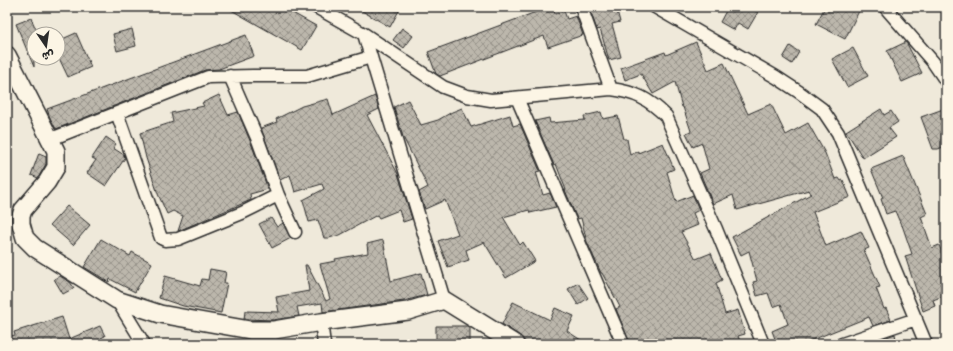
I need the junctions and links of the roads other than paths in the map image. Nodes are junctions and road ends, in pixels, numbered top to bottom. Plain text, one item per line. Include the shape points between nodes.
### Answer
1 (316, 7) edge
2 (581, 7) edge
3 (655, 7) edge
4 (885, 7) edge
5 (364, 34) junction
6 (7, 55) edge
7 (371, 57) junction
8 (230, 76) junction
9 (946, 81) edge
10 (611, 88) junction
11 (517, 98) junction
12 (117, 113) junction
13 (51, 139) junction
14 (278, 195) junction
15 (295, 232) dead end
16 (117, 300) junction
17 (444, 300) junction
18 (916, 319) junction
19 (321, 322) junction
20 (144, 344) edge
21 (324, 344) edge
22 (515, 344) edge
23 (623, 344) edge
24 (764, 344) edge
25 (842, 344) edge
26 (926, 344) edge

1 - 5 street
2 - 10 street
3 - 18 street via 776,77 822,109 838,134
4 - 9 street via 933,62
5 - 7 street
5 - 11 street via 443,87 467,96 492,100
6 - 13 street
7 - 8 street via 307,76
7 - 17 street
8 - 12 street via 208,77
8 - 14 street via 258,140
10 - 11 street
10 - 24 street via 642,96 666,116
11 - 23 street
12 - 13 street
12 - 14 street via 161,238 178,239
13 - 16 street via 56,151 56,167 23,210 21,224 25,238 35,248
14 - 15 street
16 - 19 street via 160,314 250,330 274,330
16 - 20 street
17 - 19 street via 408,311
17 - 22 street
18 - 25 street
18 - 26 street
19 - 21 street

